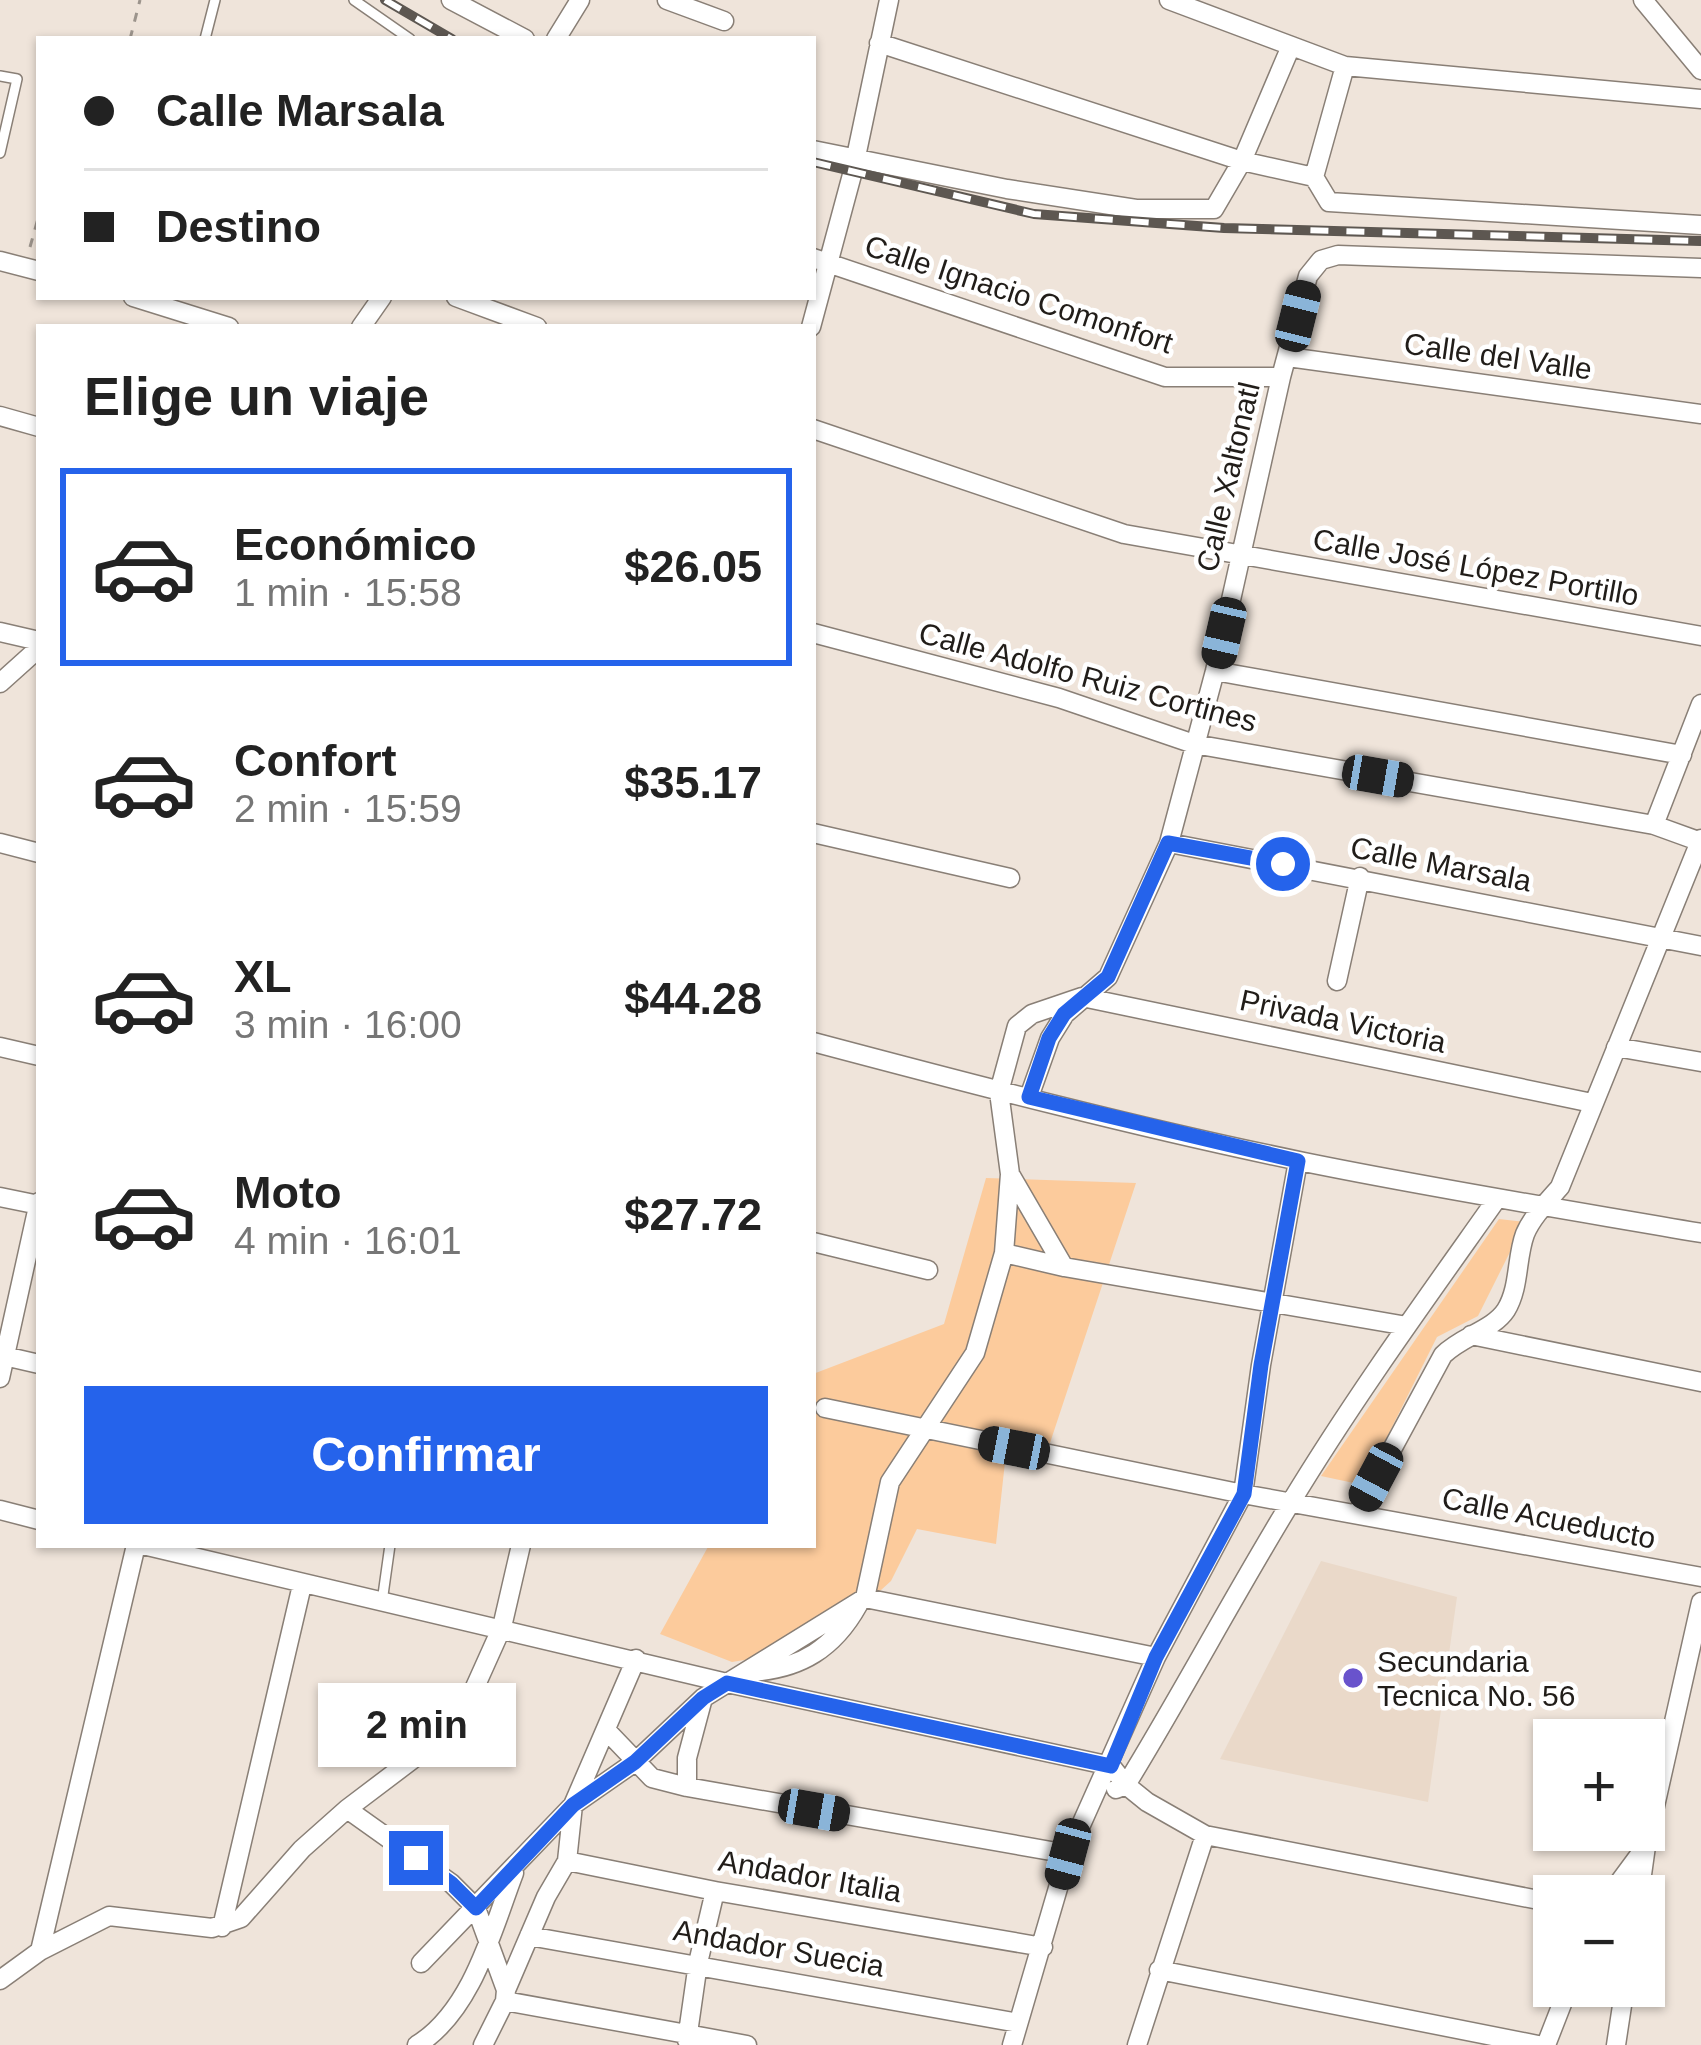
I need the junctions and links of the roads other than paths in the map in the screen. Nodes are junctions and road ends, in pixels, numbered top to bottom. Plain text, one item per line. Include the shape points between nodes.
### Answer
1 (215, 0) edge
2 (354, 0) edge
3 (451, 0) edge
4 (580, 0) edge
5 (667, 0) edge
6 (889, 0) edge
7 (1168, 0) edge
8 (1643, 0) edge
9 (724, 21) dead end
10 (206, 36) edge
11 (406, 36) edge
12 (519, 36) edge
13 (558, 36) edge
14 (879, 43) junction
15 (1291, 46) junction
16 (1345, 66) junction
17 (1701, 70) edge
18 (0, 76) edge
19 (1701, 98) edge
20 (816, 150) edge
21 (0, 153) edge
22 (856, 157) junction
23 (1243, 161) junction
24 (1314, 177) junction
25 (1701, 225) edge
26 (0, 260) edge
27 (820, 260) edge
28 (1701, 268) edge
29 (32, 269) edge
30 (816, 290) edge
31 (142, 300) edge
32 (464, 300) edge
33 (219, 324) edge
34 (529, 324) edge
35 (1288, 357) junction
36 (1281, 377) junction
37 (1701, 414) edge
38 (0, 416) edge
39 (36, 426) edge
40 (816, 430) edge
41 (1241, 556) junction
42 (0, 632) edge
43 (816, 634) edge
44 (1701, 636) edge
45 (36, 643) edge
46 (36, 647) edge
47 (1215, 671) junction
48 (0, 683) edge
49 (1701, 704) edge
50 (1194, 744) junction
51 (1682, 754) junction
52 (1654, 825) junction
53 (816, 833) edge
54 (1700, 841) edge
55 (0, 843) edge
56 (1168, 843) junction
57 (36, 852) edge
58 (1010, 878) dead end
59 (1360, 878) junction
60 (1660, 939) junction
61 (1701, 946) edge
62 (1337, 981) dead end
63 (1082, 997) junction
64 (816, 1043) edge
65 (0, 1047) edge
66 (1616, 1047) junction
67 (36, 1055) edge
68 (1701, 1063) edge
69 (1000, 1092) junction
70 (1029, 1097) junction
71 (1592, 1103) junction
72 (1298, 1161) junction
73 (1010, 1174) junction
74 (0, 1197) edge
75 (1496, 1200) junction
76 (36, 1203) edge
77 (1544, 1206) junction
78 (36, 1217) edge
79 (1701, 1233) edge
80 (816, 1243) edge
81 (1004, 1253) junction
82 (1064, 1267) junction
83 (928, 1270) dead end
84 (1273, 1301) junction
85 (1407, 1326) junction
86 (1468, 1334) junction
87 (3, 1355) edge
88 (36, 1363) edge
89 (0, 1378) edge
90 (1701, 1382) edge
91 (825, 1408) dead end
92 (923, 1430) junction
93 (1244, 1494) junction
94 (1291, 1502) junction
95 (0, 1510) edge
96 (1358, 1512) junction
97 (36, 1519) edge
98 (139, 1548) edge
99 (152, 1548) edge
100 (390, 1548) edge
101 (520, 1548) edge
102 (1701, 1577) edge
103 (302, 1585) junction
104 (863, 1599) junction
105 (382, 1602) junction
106 (1701, 1602) edge
107 (502, 1628) junction
108 (1156, 1657) junction
109 (636, 1659) junction
110 (736, 1677) junction
111 (703, 1698) junction
112 (606, 1730) junction
113 (446, 1737) junction
114 (481, 1754) dead end
115 (635, 1762) junction
116 (1665, 1762) edge
117 (1111, 1766) junction
118 (1126, 1785) junction
119 (687, 1787) junction
120 (1097, 1797) junction
121 (573, 1805) junction
122 (347, 1809) junction
123 (1205, 1835) junction
124 (1068, 1854) junction
125 (567, 1861) junction
126 (518, 1863) junction
127 (715, 1891) junction
128 (1533, 1899) edge
129 (476, 1908) junction
130 (222, 1927) junction
131 (529, 1936) junction
132 (487, 1942) junction
133 (1043, 1946) junction
134 (40, 1951) junction
135 (698, 1963) junction
136 (421, 1964) dead end
137 (1159, 1970) junction
138 (0, 1980) edge
139 (506, 1996) junction
140 (1559, 2007) edge
141 (1622, 2007) edge
142 (1018, 2023) junction
143 (687, 2039) edge
144 (417, 2045) edge
145 (483, 2045) edge
146 (747, 2045) edge
147 (1012, 2045) edge
148 (1137, 2045) edge
149 (1542, 2045) edge
150 (1616, 2045) edge

1 - 10 lane
2 - 11 lane
3 - 12 street
4 - 13 street
5 - 9 street
6 - 14 street
7 - 15 street
8 - 17 street
14 - 22 street
14 - 23 street
15 - 16 street
15 - 23 street
16 - 19 street
16 - 24 street
18 - 21 lane via 17,79
20 - 22 street
22 - 23 street via 1136,209 1214,209
22 - 27 street
23 - 24 street
24 - 25 street via 1329,202
26 - 29 street
27 - 30 street
27 - 36 street, Calle Ignacio Comonfort via 1165,377
28 - 35 street, Calle Xaltonatl via 1338,255 1308,276
31 - 33 street
32 - 34 street
35 - 36 street, Calle Xaltonatl
35 - 37 street, Calle del Valle
36 - 41 street, Calle Xaltonatl
38 - 39 street
40 - 41 street, Calle José López Portillo via 1124,534
41 - 44 street, Calle José López Portillo
41 - 47 street, Calle Xaltonatl
42 - 45 street
43 - 50 street, Calle Adolfo Ruiz Cortines via 1059,698
46 - 48 street
47 - 50 street, Calle Xaltonatl
47 - 51 street
49 - 51 street
50 - 52 street, Calle Adolfo Ruiz Cortines
50 - 56 street, Calle Xaltonatl
51 - 52 street
52 - 54 street, Calle Adolfo Ruiz Cortines
53 - 58 street
54 - 60 street
55 - 57 street
56 - 59 street, Calle Marsala
56 - 63 street, Calle Xaltonatl via 1108,977
59 - 60 street, Calle Marsala
59 - 62 street
60 - 61 street, Calle Marsala
60 - 66 street
63 - 69 street via 1017,1026
63 - 70 street, Calle Xaltonatl via 1049,1038
63 - 71 street, Privada Victoria
64 - 69 street
65 - 67 street
66 - 68 street
66 - 71 street
69 - 70 street
69 - 73 street
70 - 72 street
71 - 77 street via 1560,1187
72 - 75 street
72 - 84 street
73 - 81 street
73 - 82 street
74 - 76 street
75 - 77 street
75 - 85 street
77 - 79 street
77 - 86 street via 1526,1233 1504,1313
78 - 87 street
80 - 83 street
81 - 82 street
81 - 92 street via 975,1353
82 - 84 street
84 - 85 street
84 - 93 street
85 - 94 street
86 - 90 street
86 - 96 street via 1443,1354
87 - 88 street
87 - 89 street
91 - 92 street, Calle Acueducto
92 - 93 street, Calle Acueducto
92 - 104 street via 890,1482
93 - 94 street, Calle Acueducto
93 - 108 street
94 - 96 street, Calle Acueducto
94 - 118 street
95 - 97 street
96 - 102 street, Calle Acueducto
98 - 134 street
99 - 103 street
100 - 105 lane
101 - 107 street
103 - 105 street
103 - 130 street
104 - 108 street
104 - 110 street
105 - 107 street
106 - 116 street
107 - 109 street
107 - 113 street via 467,1710
108 - 117 street
109 - 110 street
109 - 112 street
110 - 111 street
110 - 117 street
111 - 115 street
111 - 119 street
112 - 115 street
112 - 121 street
113 - 114 street
113 - 122 street
115 - 119 street via 652,1778
115 - 121 street
117 - 118 street
117 - 120 street
118 - 120 street
118 - 123 street
119 - 124 street
120 - 124 street
121 - 125 street
121 - 126 street
122 - 129 street
122 - 130 street via 241,1918
123 - 128 street
123 - 137 street
124 - 133 street
125 - 127 street, Andador Italia
125 - 131 street
126 - 129 street
126 - 132 street
127 - 133 street, Andador Italia
127 - 135 street
129 - 132 street
129 - 136 street
130 - 134 street via 109,1916
131 - 135 street, Andador Suecia
131 - 139 street
132 - 139 street
132 - 144 street via 437,2033
133 - 142 street
134 - 138 street
135 - 142 street, Andador Suecia
135 - 143 street
137 - 148 street
137 - 149 street
139 - 143 street
139 - 145 street
140 - 149 street
141 - 150 street
142 - 147 street
143 - 146 street

